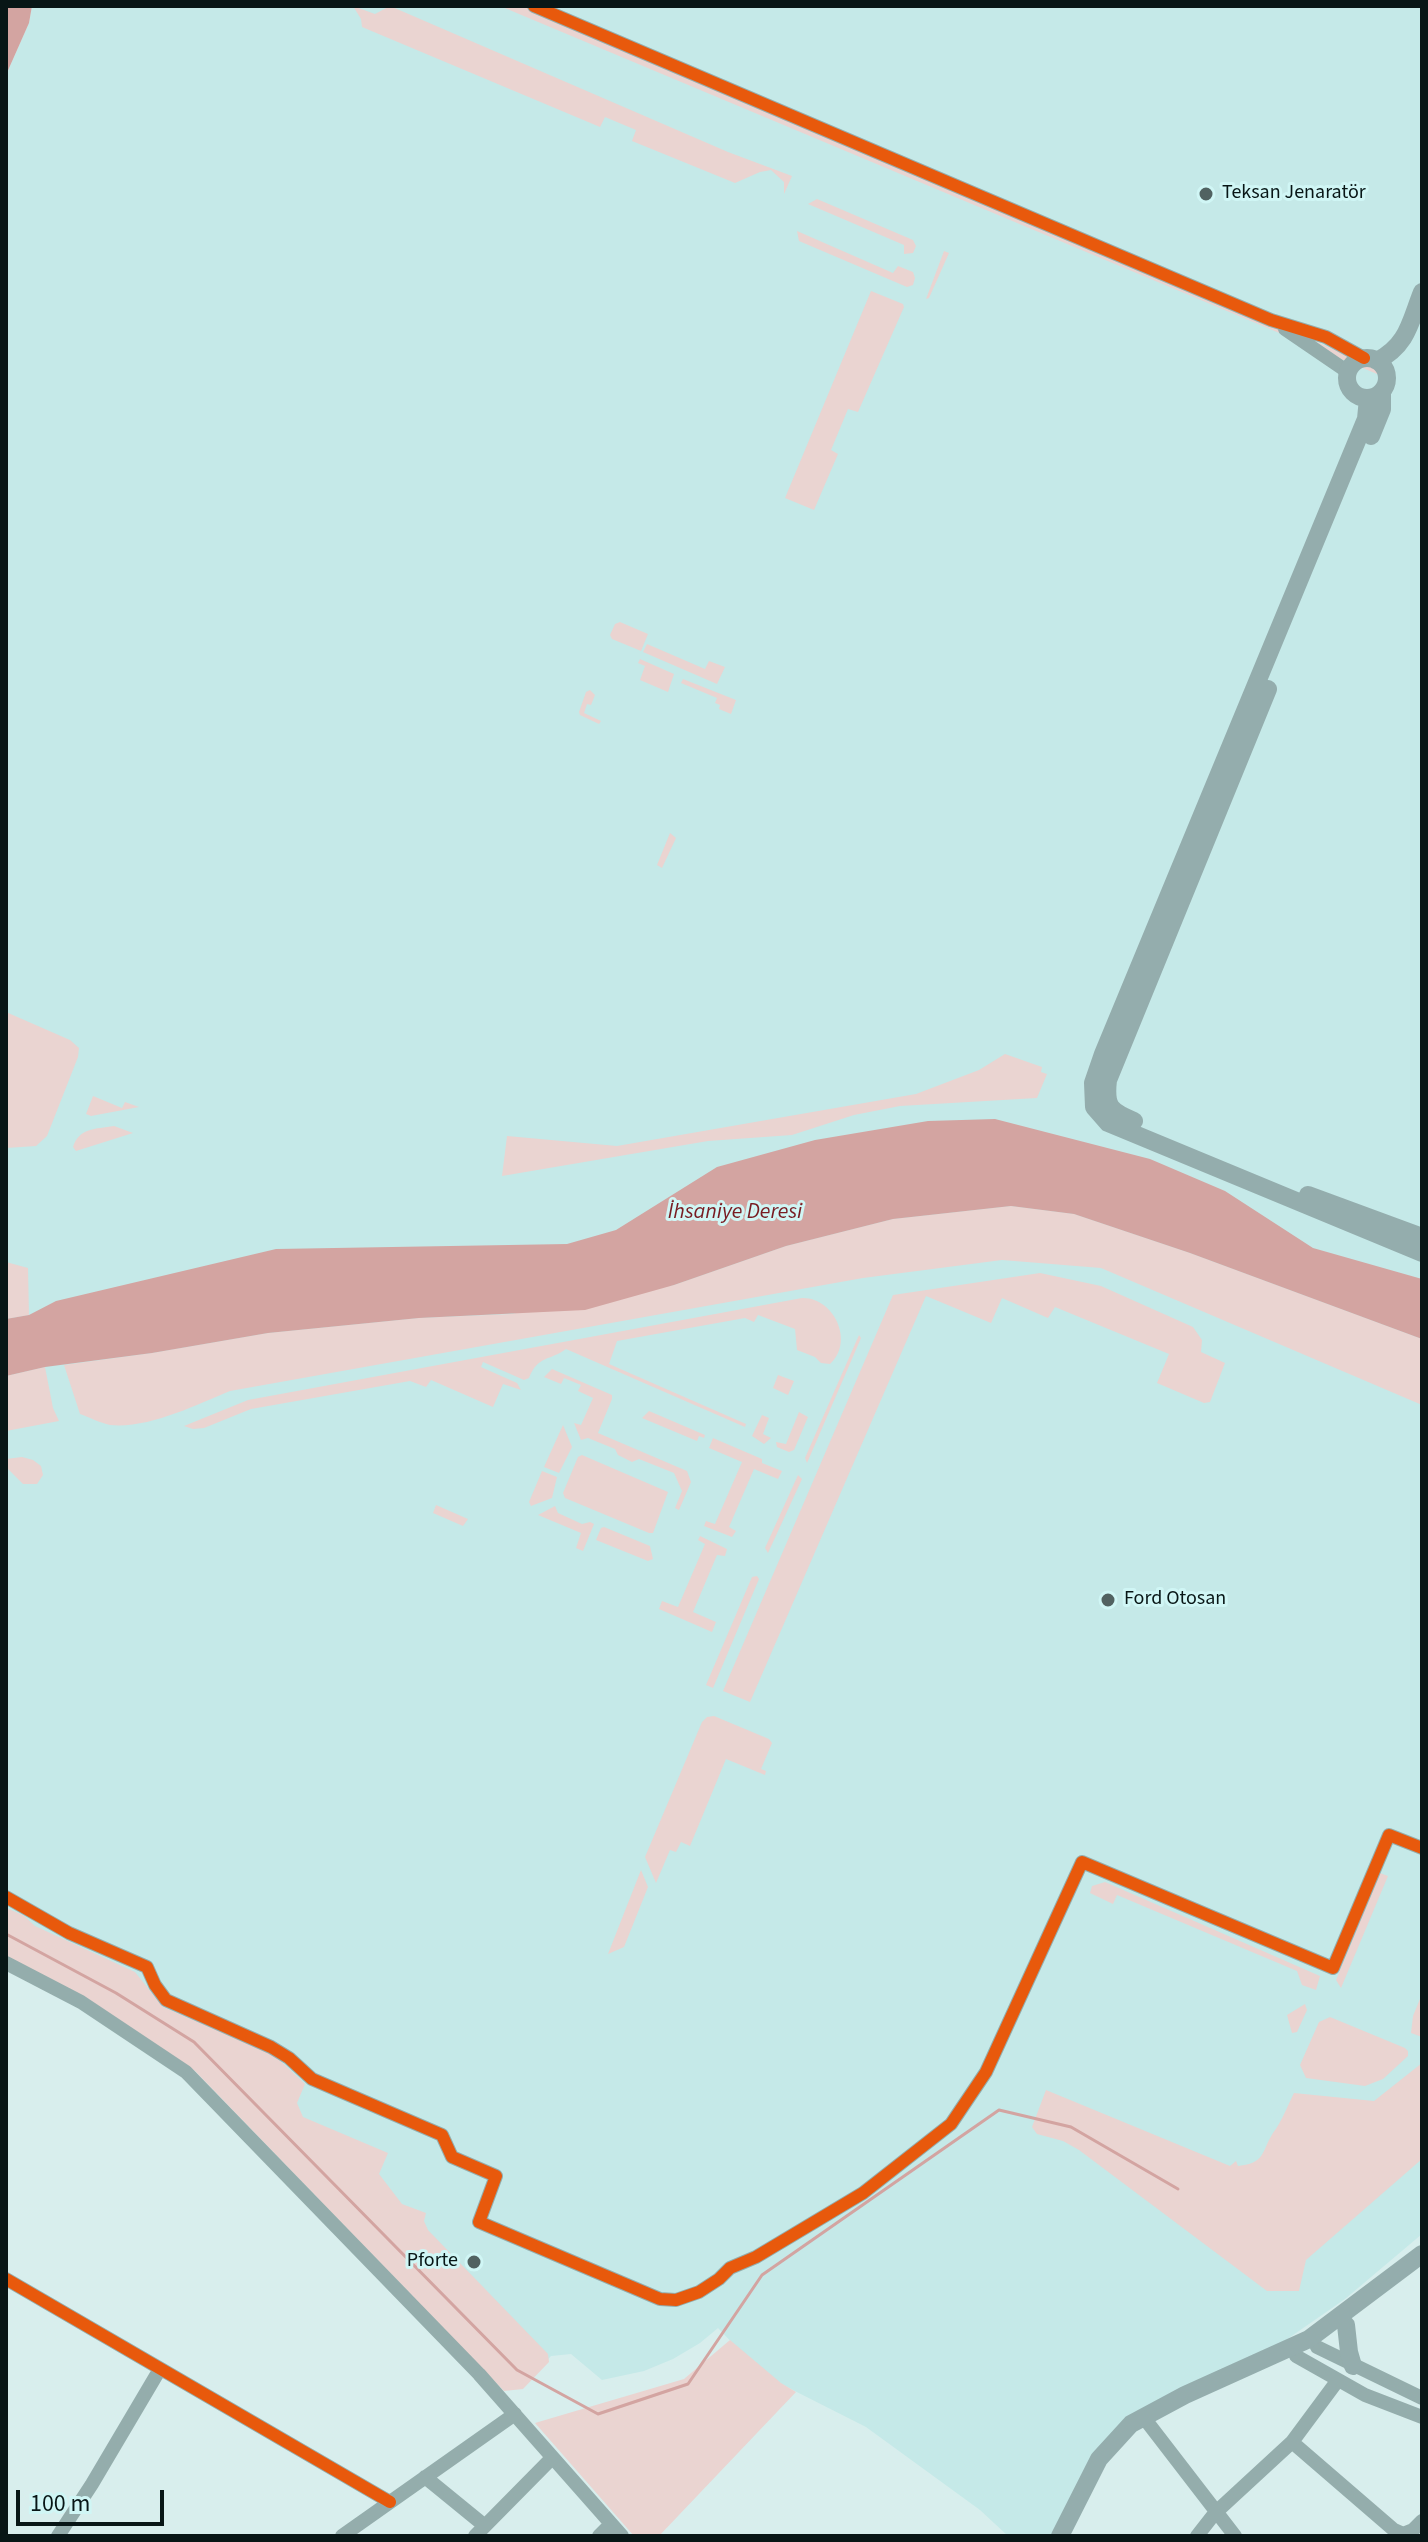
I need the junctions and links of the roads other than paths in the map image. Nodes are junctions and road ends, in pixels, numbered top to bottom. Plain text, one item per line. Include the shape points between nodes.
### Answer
1 (534, 6) edge
2 (1422, 292) edge
3 (1422, 309) edge
4 (1271, 320) junction
5 (1371, 360) junction
6 (1348, 372) junction
7 (1379, 390) junction
8 (1422, 1237) edge
9 (1422, 1253) edge
10 (1422, 1848) edge
11 (6, 1897) edge
12 (6, 1963) edge
13 (1422, 2254) edge
14 (1422, 2267) edge
15 (6, 2279) edge
16 (1346, 2325) junction
17 (1317, 2347) junction
18 (1296, 2356) junction
19 (1353, 2366) junction
20 (160, 2369) junction
21 (1338, 2380) junction
22 (1422, 2398) edge
23 (515, 2414) junction
24 (1422, 2417) edge
25 (1148, 2423) junction
26 (1292, 2442) junction
27 (552, 2458) junction
28 (425, 2477) junction
29 (390, 2502) junction
30 (1215, 2513) junction
31 (1422, 2521) edge
32 (611, 2524) junction
33 (480, 2531) edge
34 (1393, 2533) edge
35 (58, 2536) edge
36 (342, 2536) edge
37 (599, 2536) edge
38 (622, 2536) edge
39 (1060, 2536) edge
40 (1068, 2536) edge
41 (1197, 2536) edge
42 (1235, 2536) edge

1 - 4 street
2 - 5 main road via 1401,343 1395,351
3 - 7 main road via 1399,364
4 - 5 street via 1326,337
4 - 6 street
5 - 6 main road via 1354,363
5 - 7 main road via 1385,369
6 - 7 main road via 1350,389 1359,397
7 - 8 main road via 1379,418 1108,1080 1106,1098 1115,1113
7 - 9 main road via 1103,1054 1093,1083 1094,1107 1108,1123
10 - 11 street via 1389,1835 1333,1968 1082,1862 986,2072 951,2124 863,2193 730,2268 699,2292 676,2300 660,2299 479,2222 496,2176 452,2157 442,2135 312,2079 271,2047 166,2000 147,1967 69,1933
12 - 23 street via 81,2002 186,2072
13 - 39 main road via 1309,2339 1131,2424 1099,2459
14 - 16 main road
15 - 20 street
16 - 17 main road
16 - 19 main road
17 - 18 main road
17 - 19 street
18 - 21 street
18 - 25 main road
19 - 22 street
20 - 29 street
20 - 35 street
21 - 24 street
21 - 26 street
23 - 27 street
23 - 28 street
25 - 30 street
25 - 40 main road via 1104,2463
26 - 30 street
26 - 34 street
27 - 32 street
27 - 33 street
28 - 29 street
28 - 33 street
29 - 36 street
30 - 41 street
30 - 42 street
31 - 34 street via 1413,2530
32 - 37 street
32 - 38 street

